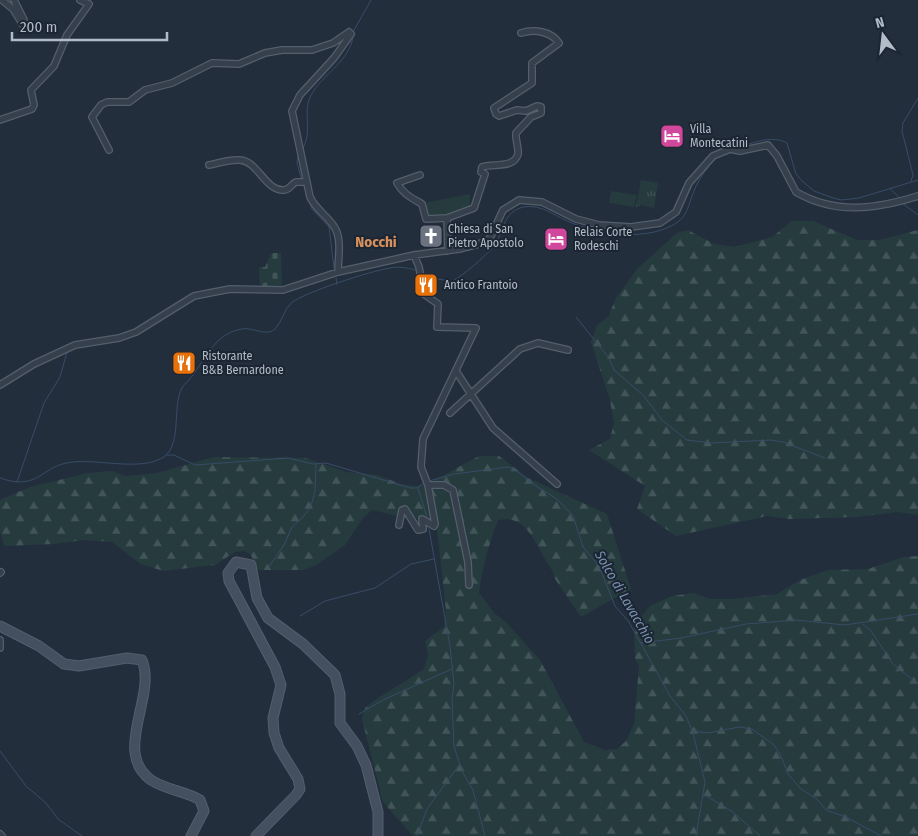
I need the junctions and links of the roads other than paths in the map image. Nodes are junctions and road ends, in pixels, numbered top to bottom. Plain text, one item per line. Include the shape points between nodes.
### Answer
1 (2, 0) edge
2 (14, 0) edge
3 (80, 0) edge
4 (521, 33) dead end
5 (0, 120) edge
6 (109, 150) dead end
7 (209, 165) dead end
8 (420, 174) dead end
9 (306, 182) junction
10 (918, 196) edge
11 (447, 218) junction
12 (448, 251) junction
13 (414, 255) junction
14 (338, 272) junction
15 (568, 350) dead end
16 (456, 371) junction
17 (0, 385) edge
18 (469, 393) junction
19 (450, 413) dead end
20 (557, 484) dead end
21 (428, 485) junction
22 (399, 525) dead end
23 (469, 584) dead end
24 (0, 626) edge
25 (0, 640) edge
26 (0, 648) edge
27 (191, 836) edge
28 (256, 836) edge
29 (378, 836) edge

1 - 2 street via 13,8 23,25 24,20
3 - 5 street via 89,4 67,35 54,66 31,90 34,106
4 - 11 street via 536,30 560,43 532,63 532,83 498,104 494,111 499,116 511,111 526,112 540,106 541,113 531,117 516,133 518,151 515,160 482,167 481,172 485,174 474,208
6 - 9 street via 92,116 107,102 128,102 145,90 172,83 212,63 239,64 265,53 312,50 333,43 349,32 344,44 300,95 292,111
7 - 9 street via 247,162 265,180 282,190 288,190 296,182
8 - 11 street via 397,183 409,198 422,204 426,219
9 - 14 street via 314,206 335,228 338,236
10 - 12 street via 860,209 825,204 796,192 768,145 735,149 713,156 689,183 676,212 660,223 631,227 600,225 576,219 542,202 519,200 503,210 487,242
11 - 12 street
12 - 13 street
13 - 14 street
13 - 16 street via 424,294 438,304 438,327 476,328
14 - 17 street via 282,290 219,289 194,296 136,332 76,345 34,364
15 - 18 street via 547,344 528,344
16 - 18 street
16 - 21 street via 423,439 421,467
18 - 19 street
18 - 20 street via 499,435
21 - 22 street via 434,526 422,519 423,529 418,530 405,509
21 - 23 street via 444,485 453,490 468,562
24 - 27 main road via 39,646 64,664 79,666 127,658 142,660 145,674 135,751 137,765 163,787 200,800 204,811
25 - 26 street
28 - 29 main road via 300,789 274,732 273,718 281,685 277,671 230,581 228,573 236,562 251,565 257,598 268,618 303,644 335,675 340,694 340,723 366,765 376,803

